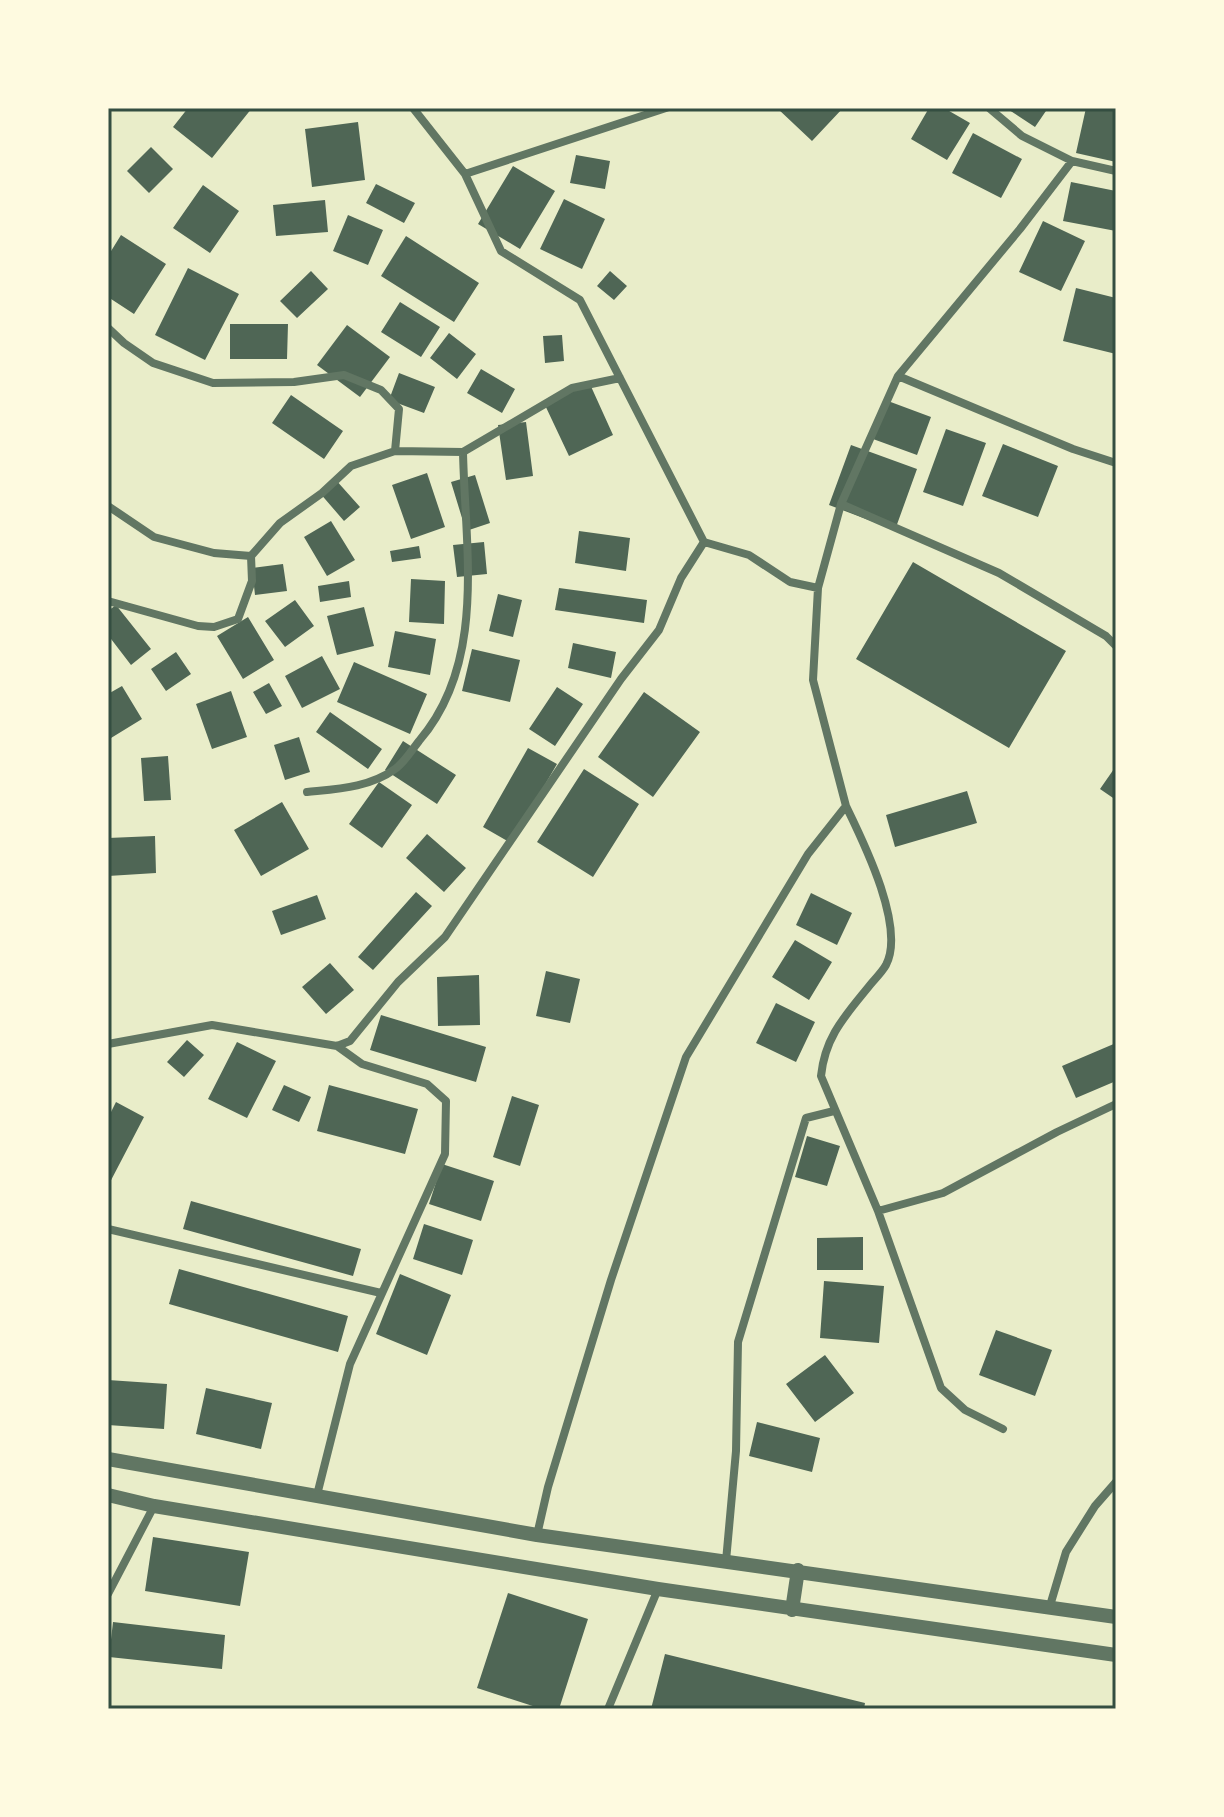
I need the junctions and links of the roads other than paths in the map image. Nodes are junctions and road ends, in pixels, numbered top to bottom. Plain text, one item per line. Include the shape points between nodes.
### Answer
1 (413, 108) edge
2 (666, 108) edge
3 (989, 108) edge
4 (1072, 161) junction
5 (1116, 171) edge
6 (465, 174) junction
7 (108, 328) edge
8 (898, 376) junction
9 (620, 378) junction
10 (395, 451) junction
11 (463, 452) junction
12 (1116, 463) edge
13 (841, 504) junction
14 (108, 506) edge
15 (704, 542) junction
16 (251, 556) junction
17 (818, 588) junction
18 (108, 601) edge
19 (1116, 646) edge
20 (307, 792) dead end
21 (846, 806) junction
22 (108, 1044) edge
23 (337, 1046) junction
24 (1116, 1104) edge
25 (834, 1111) junction
26 (878, 1211) junction
27 (108, 1229) edge
28 (381, 1293) junction
29 (1003, 1429) dead end
30 (108, 1459) edge
31 (1116, 1482) edge
32 (108, 1495) edge
33 (317, 1495) junction
34 (154, 1506) junction
35 (537, 1535) junction
36 (726, 1561) junction
37 (798, 1570) junction
38 (658, 1589) junction
39 (108, 1594) edge
40 (1049, 1609) junction
41 (792, 1610) junction
42 (1116, 1617) edge
43 (1116, 1655) edge
44 (608, 1709) edge

1 - 6 street
2 - 6 street
3 - 4 street via 1022,136
4 - 5 street
4 - 8 street
6 - 9 street via 501,251 580,300
7 - 10 street via 153,363 213,383 344,375 381,390 399,409
8 - 12 street
8 - 13 street
9 - 11 street via 572,388
9 - 15 street
10 - 11 street
10 - 16 street via 351,466 280,523
11 - 20 street via 468,615 460,668 435,723 395,769 355,787
13 - 17 street
13 - 19 street via 999,573
14 - 16 street via 154,537 214,553
15 - 17 street via 749,555 790,582
15 - 23 street via 681,578 659,630 445,937 398,982 350,1041
16 - 18 street via 252,581 238,619 214,627
17 - 21 street via 813,680
21 - 25 street via 872,859 891,930 886,965 836,1027 823,1054 821,1076
21 - 35 street via 808,854 686,1057 611,1280
22 - 23 street via 212,1025
23 - 28 street via 362,1064 427,1084 446,1101 445,1154
24 - 26 street via 943,1193
25 - 26 street
25 - 36 street via 806,1118 738,1342
26 - 29 street via 941,1388 965,1410
27 - 28 street
28 - 33 street via 350,1364
30 - 33 street
31 - 40 street via 1066,1552
32 - 34 street
33 - 35 street
34 - 38 street
34 - 39 street
35 - 36 street
36 - 37 street
37 - 40 street
37 - 41 street
38 - 41 street
38 - 44 street
40 - 42 street
41 - 43 street

